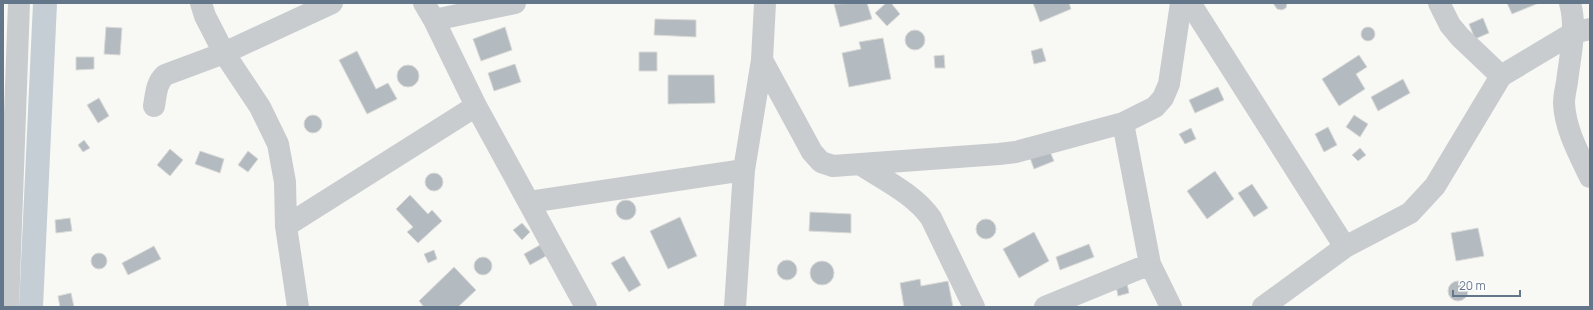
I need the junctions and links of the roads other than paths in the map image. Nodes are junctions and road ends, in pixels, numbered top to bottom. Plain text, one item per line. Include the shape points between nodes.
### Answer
1 (19, 3) edge
2 (202, 3) edge
3 (332, 3) edge
4 (515, 3) edge
5 (765, 3) edge
6 (1181, 3) edge
7 (1190, 3) edge
8 (1439, 3) edge
9 (1570, 3) edge
10 (429, 12) edge
11 (1581, 31) edge
12 (224, 53) junction
13 (762, 60) junction
14 (1501, 76) junction
15 (154, 106) dead end
16 (476, 106) junction
17 (1123, 123) junction
18 (860, 164) junction
19 (744, 170) junction
20 (8, 177) edge
21 (1590, 177) edge
22 (529, 202) junction
23 (286, 226) junction
24 (1345, 247) junction
25 (1150, 264) junction
26 (8, 307) edge
27 (298, 307) edge
28 (586, 307) edge
29 (735, 307) edge
30 (974, 307) edge
31 (1045, 307) edge
32 (1171, 307) edge
33 (1263, 307) edge

1 - 20 street
2 - 12 street via 205,16
3 - 12 street
4 - 10 street
5 - 13 street
6 - 17 street via 1169,84 1163,98 1155,107
7 - 24 street
8 - 14 street via 1450,25 1460,37
9 - 11 street
10 - 16 street
11 - 14 street
11 - 21 street via 1564,103 1574,144
12 - 15 street via 160,79
12 - 23 street via 260,107 278,144 285,182
13 - 18 street via 812,152 821,162 832,166
13 - 19 street
14 - 24 street via 1436,186 1410,213
16 - 22 street
16 - 23 street
17 - 18 street via 1016,152
17 - 25 street
18 - 30 street via 924,209 931,218
19 - 22 street
19 - 29 street
20 - 26 street
22 - 28 street
23 - 27 street
24 - 33 street
25 - 31 street
25 - 32 street

